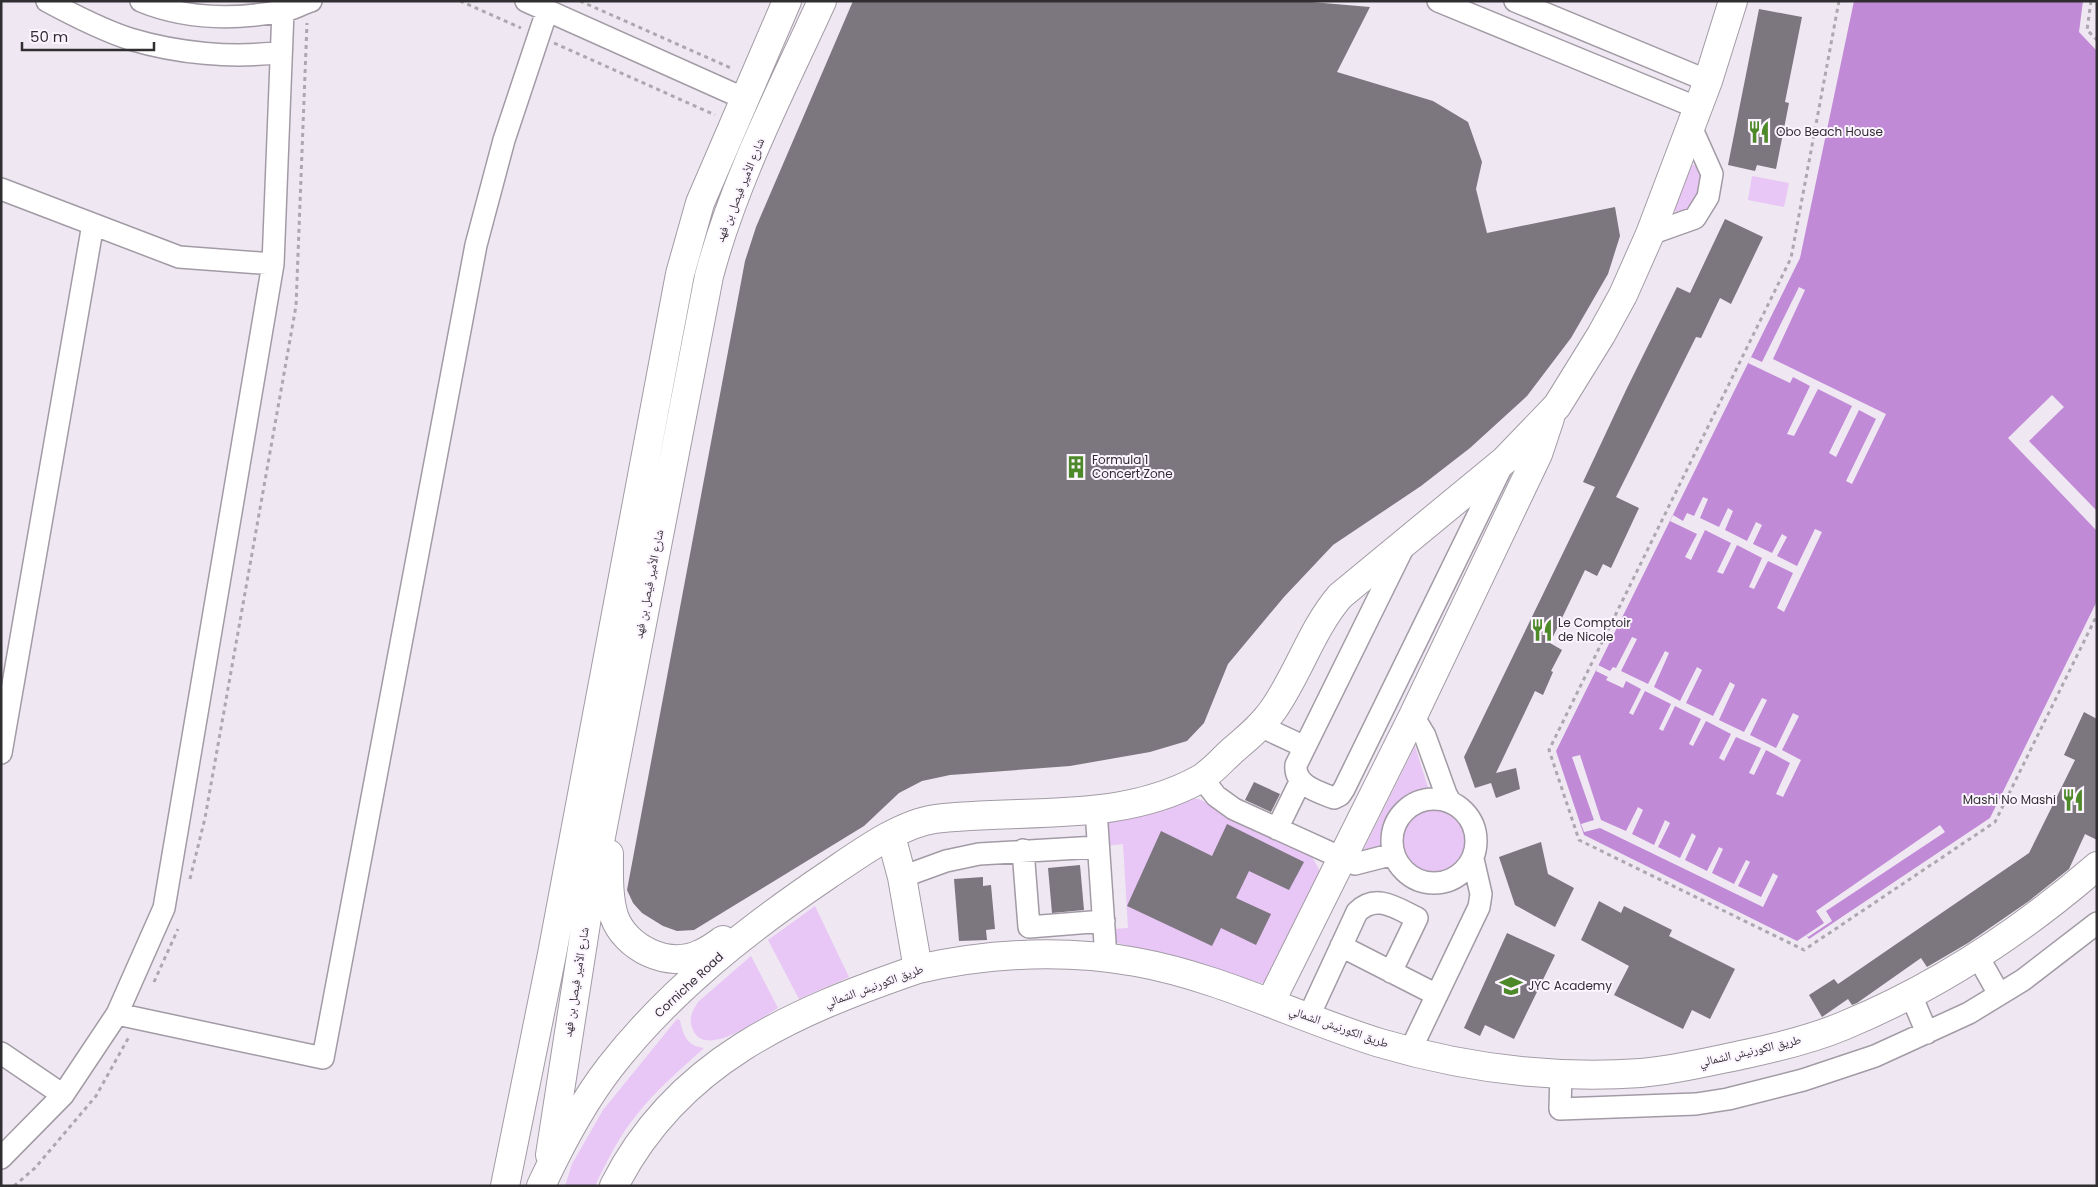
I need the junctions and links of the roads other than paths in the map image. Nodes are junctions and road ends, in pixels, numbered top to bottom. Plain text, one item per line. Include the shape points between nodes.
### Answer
1 (47, 1) edge
2 (141, 1) edge
3 (311, 1) edge
4 (526, 1) edge
5 (787, 1) edge
6 (822, 1) edge
7 (1438, 1) edge
8 (1515, 1) edge
9 (1733, 1) edge
10 (546, 10) junction
11 (283, 11) junction
12 (281, 52) junction
13 (1708, 81) junction
14 (745, 99) junction
15 (1695, 117) junction
16 (1, 189) edge
17 (93, 224) junction
18 (1650, 234) junction
19 (272, 264) junction
20 (1552, 410) junction
21 (1505, 460) junction
22 (1405, 542) junction
23 (1413, 716) junction
24 (1260, 726) junction
25 (1305, 747) junction
26 (1, 753) edge
27 (1362, 753) junction
28 (1388, 766) junction
29 (612, 776) junction
30 (1202, 778) junction
31 (1300, 782) junction
32 (1452, 803) junction
33 (1096, 810) junction
34 (1277, 829) junction
35 (891, 836) junction
36 (1098, 847) junction
37 (1023, 850) junction
38 (1394, 854) junction
39 (1342, 859) junction
40 (1473, 859) junction
41 (2097, 866) edge
42 (902, 877) junction
43 (818, 882) junction
44 (1104, 921) junction
45 (2094, 930) edge
46 (1341, 946) junction
47 (1977, 955) junction
48 (1106, 958) junction
49 (918, 969) junction
50 (1391, 972) junction
51 (1999, 994) junction
52 (1437, 995) junction
53 (1911, 995) junction
54 (1270, 1003) junction
55 (117, 1014) junction
56 (1308, 1018) junction
57 (1927, 1033) junction
58 (1410, 1051) junction
59 (1, 1054) edge
60 (1561, 1072) junction
61 (63, 1096) junction
62 (1, 1158) edge
63 (544, 1181) edge
64 (505, 1186) edge
65 (614, 1186) edge

1 - 12 street via 130,39 229,56
2 - 11 street via 188,14 217,17
3 - 11 street
4 - 10 street
5 - 14 main road
6 - 29 main road, شارع الأمير فيصل بن فهد via 719,236 700,319
7 - 15 street
8 - 13 street
9 - 13 main road
10 - 14 street
10 - 55 street via 504,140 476,245 323,1058
11 - 12 street
12 - 19 street
13 - 15 main road
14 - 64 main road via 700,203 680,274
15 - 18 main road
15 - 18 street via 1712,174 1708,197 1695,218
16 - 17 street
17 - 19 street via 179,258
17 - 26 street
18 - 20 main road via 1601,335
19 - 55 street via 164,908
20 - 21 main road, Corniche Road
20 - 23 main road via 1538,454
21 - 22 main road, Corniche Road
21 - 27 street
22 - 24 main road, Corniche Road via 1347,590 1327,612 1289,682
22 - 25 street
23 - 28 main road
23 - 32 street via 1425,736
24 - 25 street
24 - 30 main road, Corniche Road
25 - 31 street via 1295,772
27 - 28 street
27 - 31 street via 1340,796 1334,798
28 - 39 main road
29 - 43 main road via 609,876 614,916 624,935 639,949 660,957 699,955
29 - 63 main road, شارع الأمير فيصل بن فهد
30 - 33 main road, Corniche Road via 1131,804
30 - 34 street via 1216,796 1234,809
31 - 34 street
32 - 38 street via 1425,800 1402,813 1392,840
32 - 40 street via 1471,820 1476,833
33 - 35 main road, Corniche Road via 934,819
33 - 36 street
34 - 39 street
35 - 42 main road
35 - 43 main road, Corniche Road
36 - 37 street
36 - 44 street
37 - 42 street via 961,857
37 - 44 street via 1029,927
38 - 39 street via 1355,864
38 - 40 street via 1411,877 1432,883 1453,879 1465,871
39 - 54 main road
40 - 52 street via 1481,894 1479,907
41 - 47 main road, طريق الكورنيش الشمالي
42 - 49 main road
43 - 63 main road, Corniche Road via 789,901 672,998 610,1067 585,1104
44 - 48 street
45 - 51 street
46 - 50 street
46 - 50 street via 1357,912 1364,905 1384,902 1417,918
46 - 56 street
47 - 51 street
47 - 53 main road, طريق الكورنيش الشمالي
48 - 49 main road, طريق الكورنيش الشمالي via 1021,954 960,960
48 - 54 main road, طريق الكورنيش الشمالي via 1160,968
49 - 65 main road, طريق الكورنيش الشمالي via 812,1009 747,1042 677,1097 639,1144
50 - 52 street
51 - 57 street
52 - 58 street
53 - 57 street
53 - 60 main road, طريق الكورنيش الشمالي via 1841,1027 1765,1050 1642,1072
54 - 56 main road, طريق الكورنيش الشمالي
55 - 61 street
56 - 58 main road, طريق الكورنيش الشمالي
57 - 60 street via 1875,1056 1804,1080 1696,1104 1560,1109
58 - 60 main road, طريق الكورنيش الشمالي via 1460,1063
59 - 61 street
61 - 62 street

